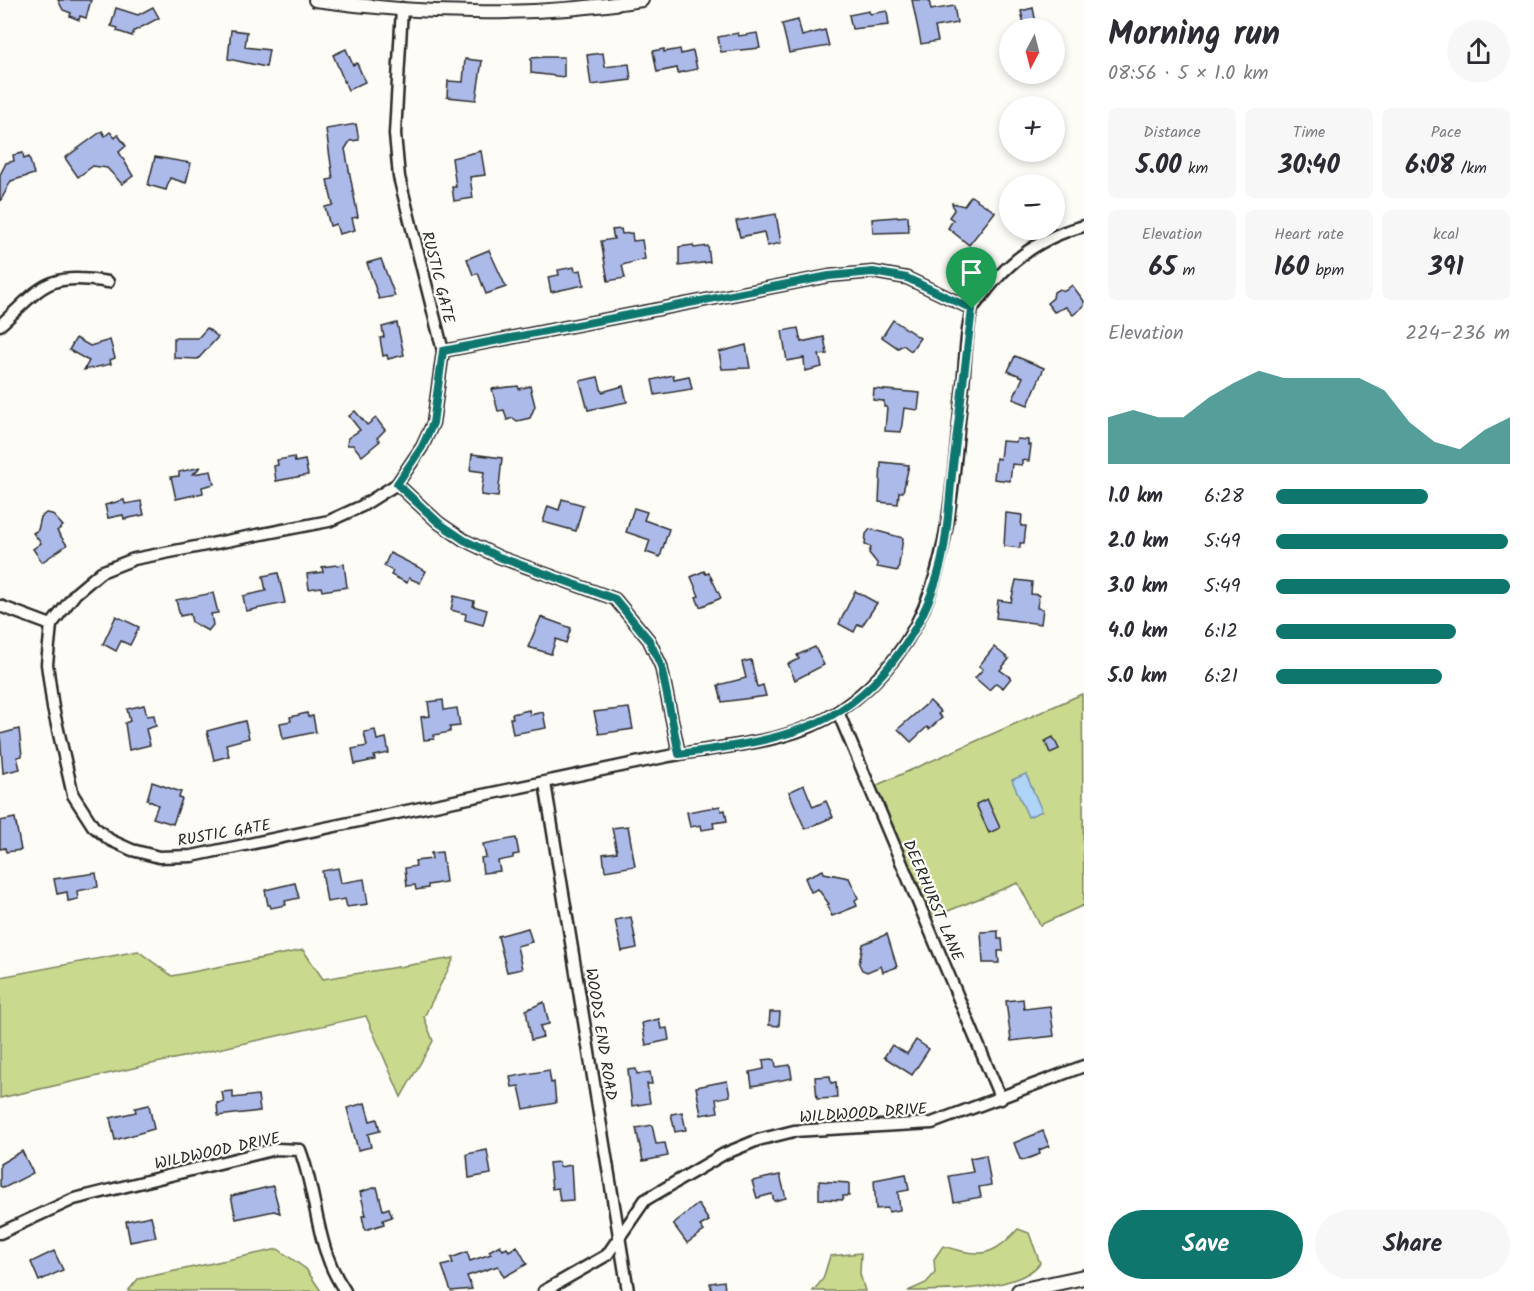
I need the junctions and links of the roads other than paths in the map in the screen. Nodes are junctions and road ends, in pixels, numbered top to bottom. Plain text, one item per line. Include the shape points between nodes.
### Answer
1 (315, 0) edge
2 (642, 0) edge
3 (402, 8) junction
4 (1084, 226) edge
5 (108, 282) dead end
6 (972, 309) junction
7 (0, 325) edge
8 (443, 351) junction
9 (397, 484) junction
10 (0, 606) edge
11 (51, 626) junction
12 (838, 712) junction
13 (679, 754) junction
14 (545, 783) junction
15 (1084, 1066) edge
16 (1001, 1099) junction
17 (0, 1233) edge
18 (620, 1233) junction
19 (1084, 1277) edge
20 (345, 1291) edge
21 (544, 1291) edge
22 (628, 1291) edge
23 (1019, 1291) edge

1 - 3 street
2 - 3 street via 485,12
3 - 8 street, RUSTIC GATE via 394,134 399,177
4 - 6 street via 1062,231 1005,267
5 - 7 street via 77,277 49,282
6 - 8 street via 907,278 873,272 829,276
6 - 12 street, RUSTIC GATE via 946,534 934,587 904,646 882,674
8 - 9 street, RUSTIC GATE via 433,423
9 - 11 street, RUSTIC GATE via 329,521 134,559 101,572 76,592
9 - 13 street via 464,540 499,557 615,599 649,640 661,666
10 - 11 street
11 - 14 street, RUSTIC GATE via 47,664 73,795 93,826 110,840 132,850 159,857 192,856
12 - 13 street, RUSTIC GATE via 805,728 770,738
12 - 16 street, DEERHURST LANE
13 - 14 street, RUSTIC GATE
14 - 18 street, WOODS END ROAD
15 - 16 street, WILDWOOD DRIVE
16 - 18 street, WILDWOOD DRIVE via 932,1123 829,1127 758,1140 723,1154 645,1200
17 - 20 street, WILDWOOD DRIVE via 74,1199 276,1149 300,1150 310,1176 325,1254
18 - 21 street, WILDWOOD DRIVE via 607,1255
18 - 22 street, WOODS END ROAD
19 - 23 main road

